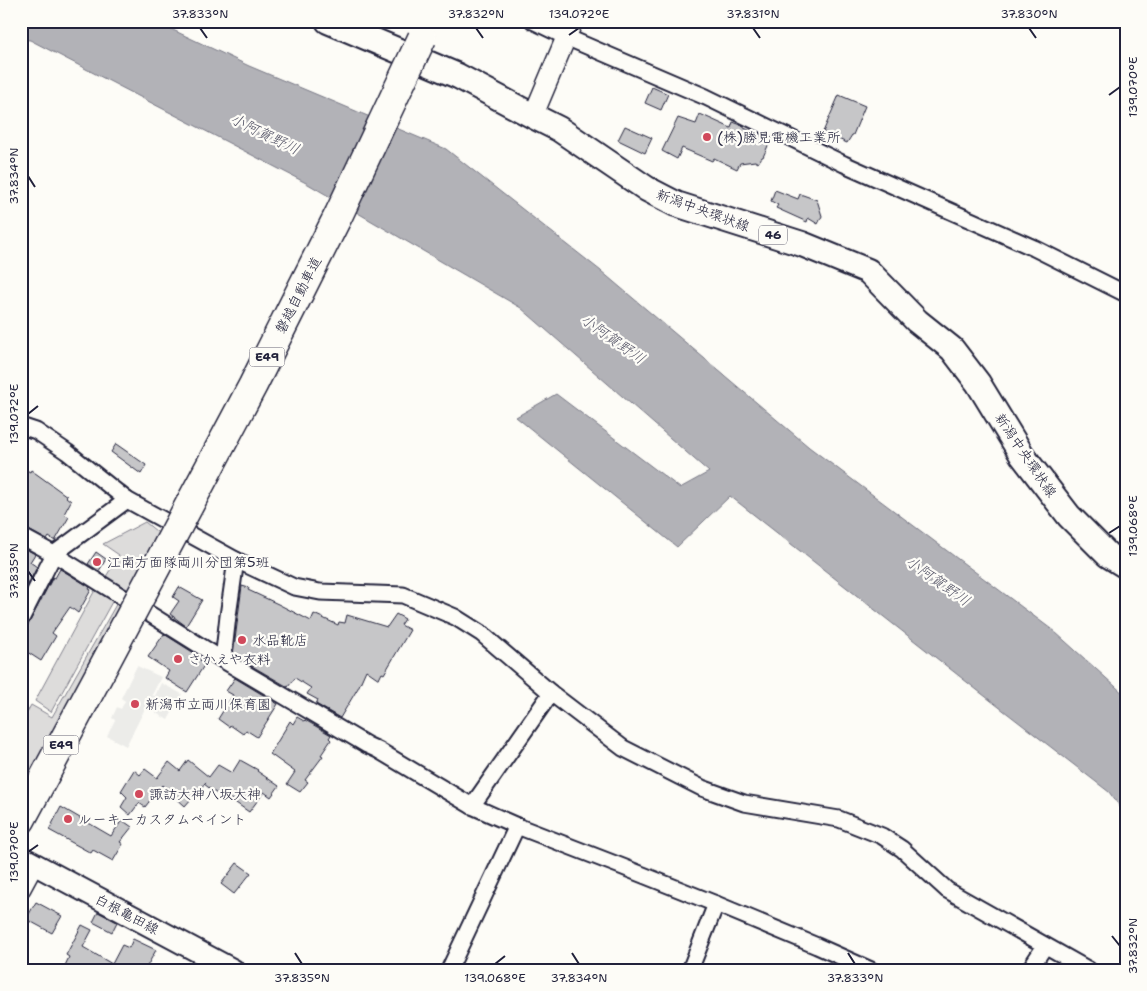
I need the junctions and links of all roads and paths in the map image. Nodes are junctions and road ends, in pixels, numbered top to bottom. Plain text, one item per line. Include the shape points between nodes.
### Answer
1 (328, 21) edge
2 (533, 21) edge
3 (570, 29) edge
4 (426, 30) edge
5 (533, 116) junction
6 (1126, 294) edge
7 (21, 426) edge
8 (127, 500) junction
9 (21, 536) edge
10 (54, 554) junction
11 (236, 560) junction
12 (1126, 566) edge
13 (21, 619) edge
14 (223, 660) junction
15 (551, 694) junction
16 (472, 806) junction
17 (21, 820) edge
18 (517, 826) junction
19 (28, 861) edge
20 (21, 888) edge
21 (716, 904) junction
22 (1045, 946) junction
23 (233, 970) edge
24 (449, 970) edge
25 (690, 970) edge
26 (871, 970) edge
27 (1029, 970) edge
28 (1089, 970) edge

1 - 5 main road, 新潟中央環状線 / 46 via 458,76
2 - 3 street
3 - 5 street
3 - 6 street via 844,164 1034,248
4 - 17 highway, 磐越自動車道 / E49, bridge via 339,214 257,376
5 - 12 main road, 新潟中央環状線 / 46 via 560,129 647,189 676,204 802,244 868,271 917,321 952,349 978,383 1022,455 1069,516 1108,555
7 - 8 street via 36,431 67,452
8 - 10 street
8 - 11 street
9 - 10 street
10 - 13 street
10 - 14 street
11 - 14 street
11 - 15 street via 294,587 320,592 403,595 455,617 482,634
14 - 16 street
15 - 16 street
15 - 22 street via 623,748 702,788 744,803 839,819 882,836 947,890
16 - 18 street
18 - 21 street
18 - 24 street
19 - 20 street
19 - 23 main road, 白根亀田線
21 - 25 street
21 - 26 street
22 - 27 street
22 - 28 street

